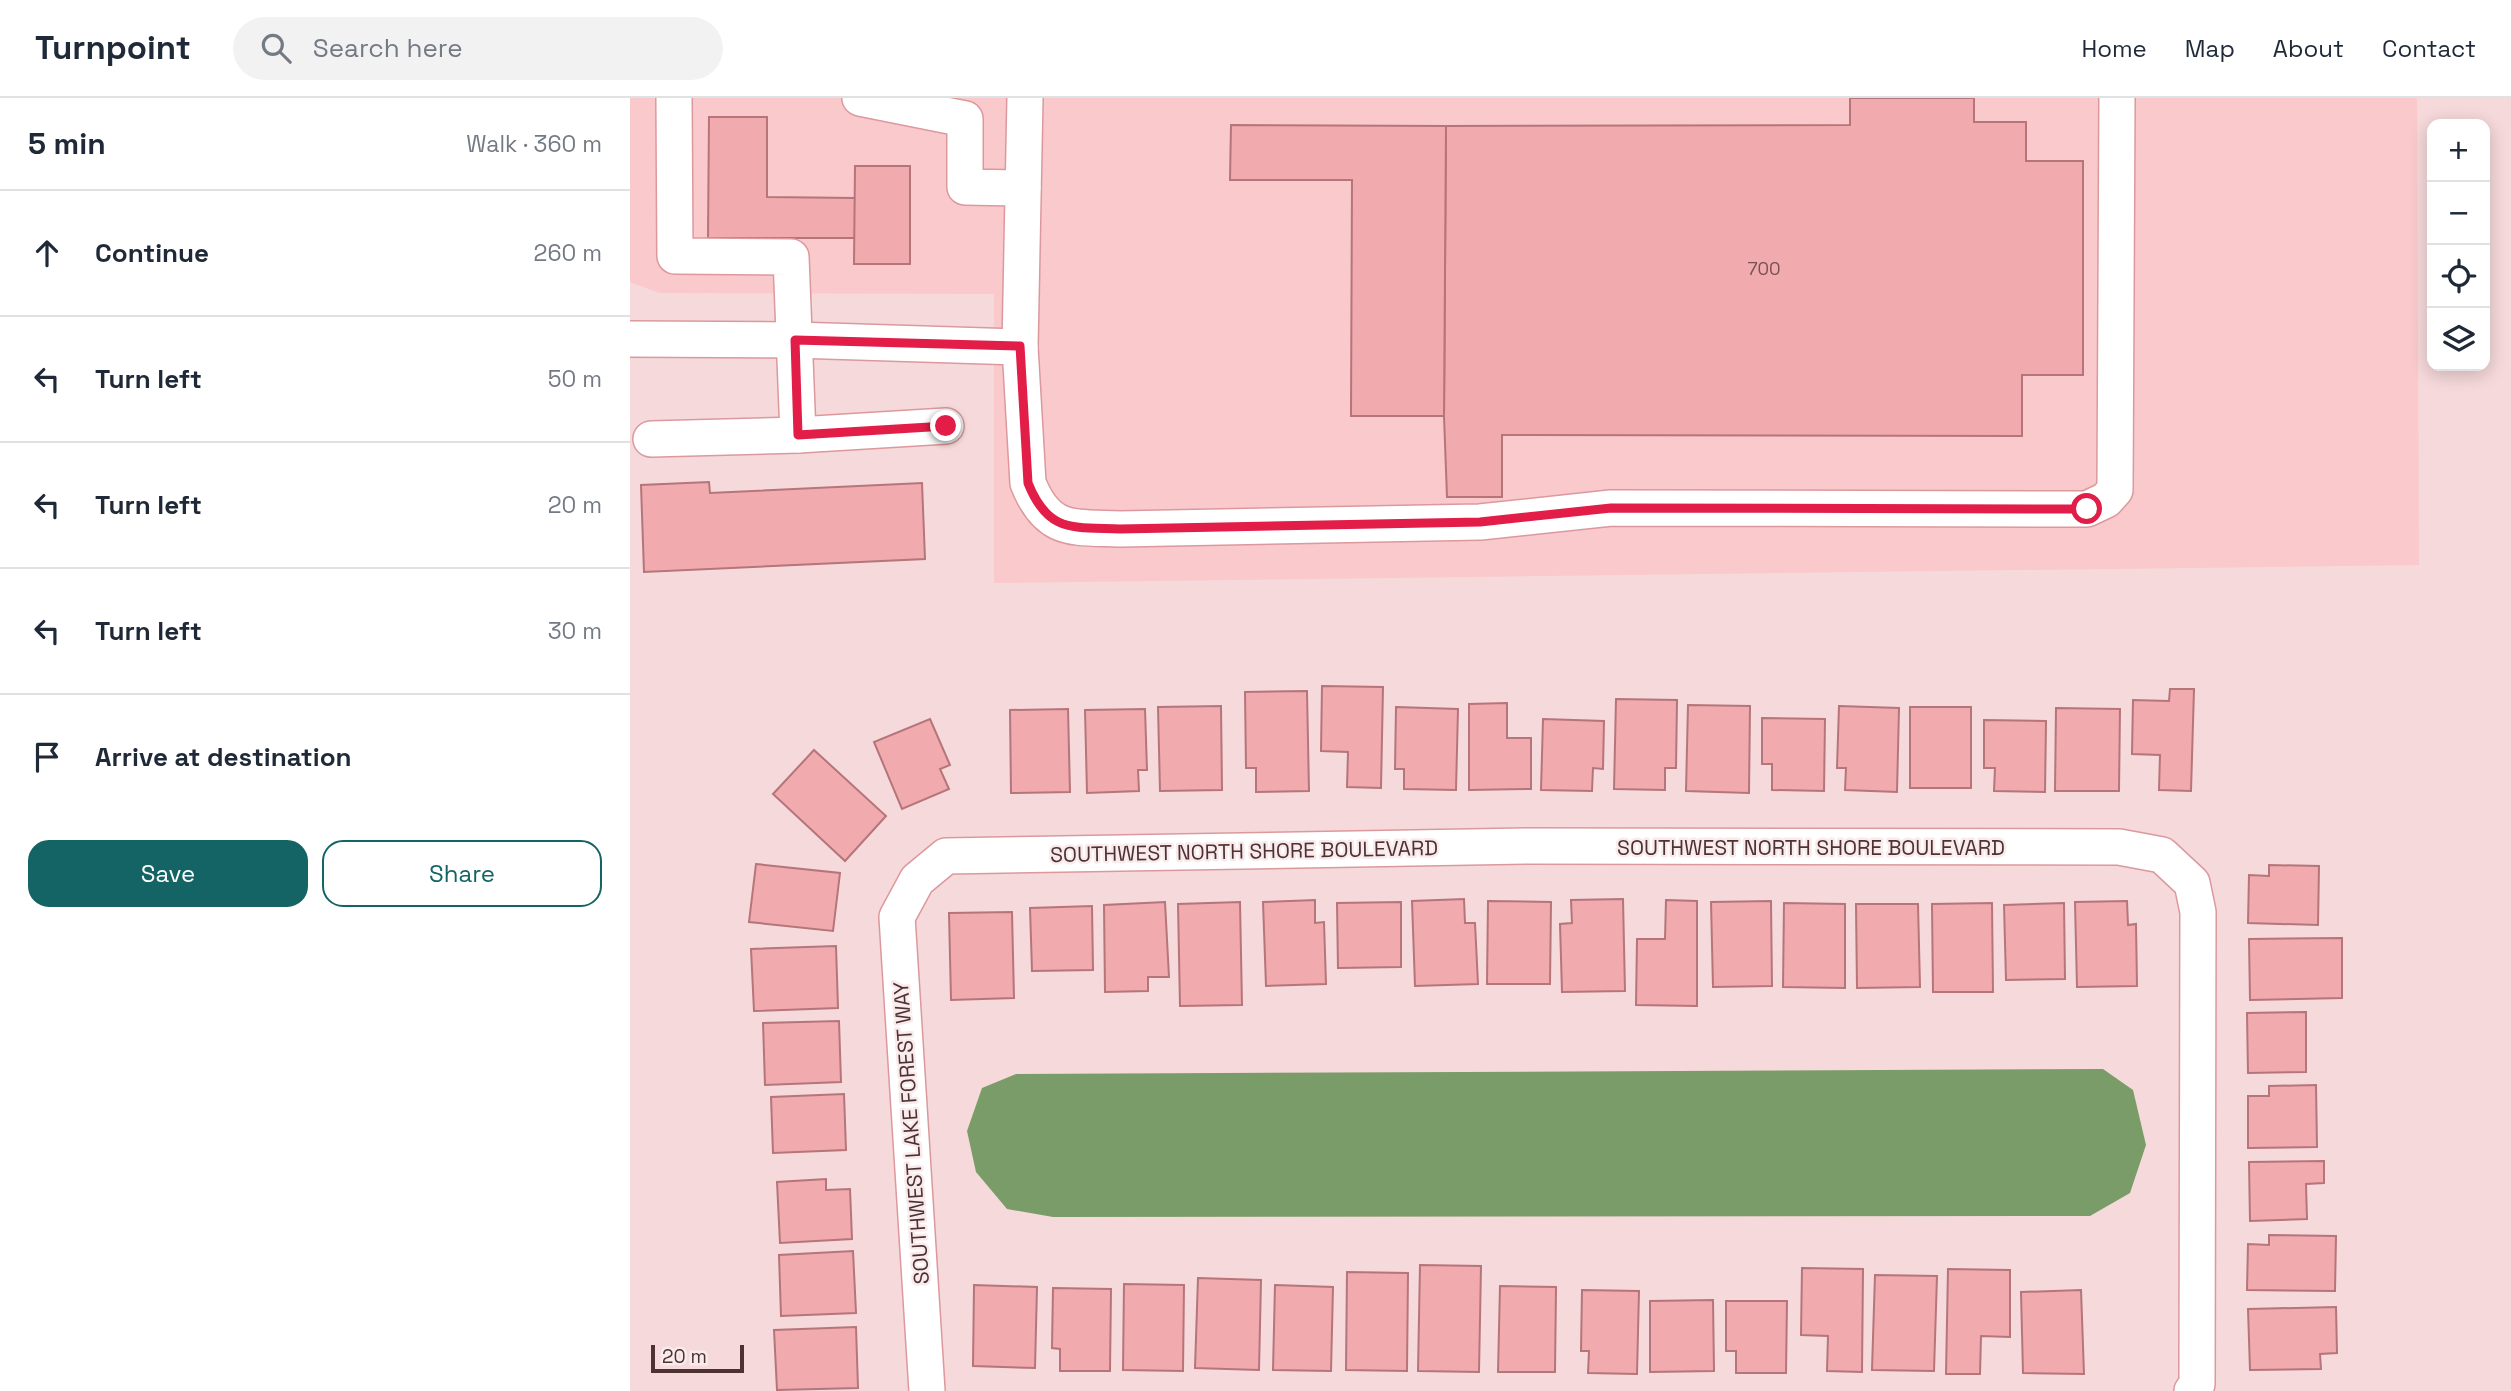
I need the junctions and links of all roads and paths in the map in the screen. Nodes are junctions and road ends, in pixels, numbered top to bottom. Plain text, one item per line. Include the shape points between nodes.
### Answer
1 (674, 98) edge
2 (860, 98) edge
3 (1025, 98) edge
4 (2117, 98) edge
5 (1023, 188) junction
6 (630, 339) edge
7 (795, 340) junction
8 (1020, 346) junction
9 (946, 426) dead end
10 (798, 435) junction
11 (651, 439) dead end
12 (917, 880) joint
13 (928, 1391) edge
14 (2192, 1391) edge

1 - 7 street via 675,256 792,257
2 - 5 street via 965,120 965,187
3 - 5 street
4 - 8 street via 2115,489 2106,500 2087,509 1611,508 1480,522 1077,527 1049,519 1028,483
5 - 8 street
6 - 7 street
7 - 8 street
7 - 10 street
9 - 10 street
10 - 11 street
12 - 13 street, SOUTHWEST LAKE FOREST WAY via 897,917
12 - 14 street, SOUTHWEST NORTH SHORE BOULEVARD via 946,856 1528,846 2119,847 2162,855 2192,883 2198,912 2197,1384

